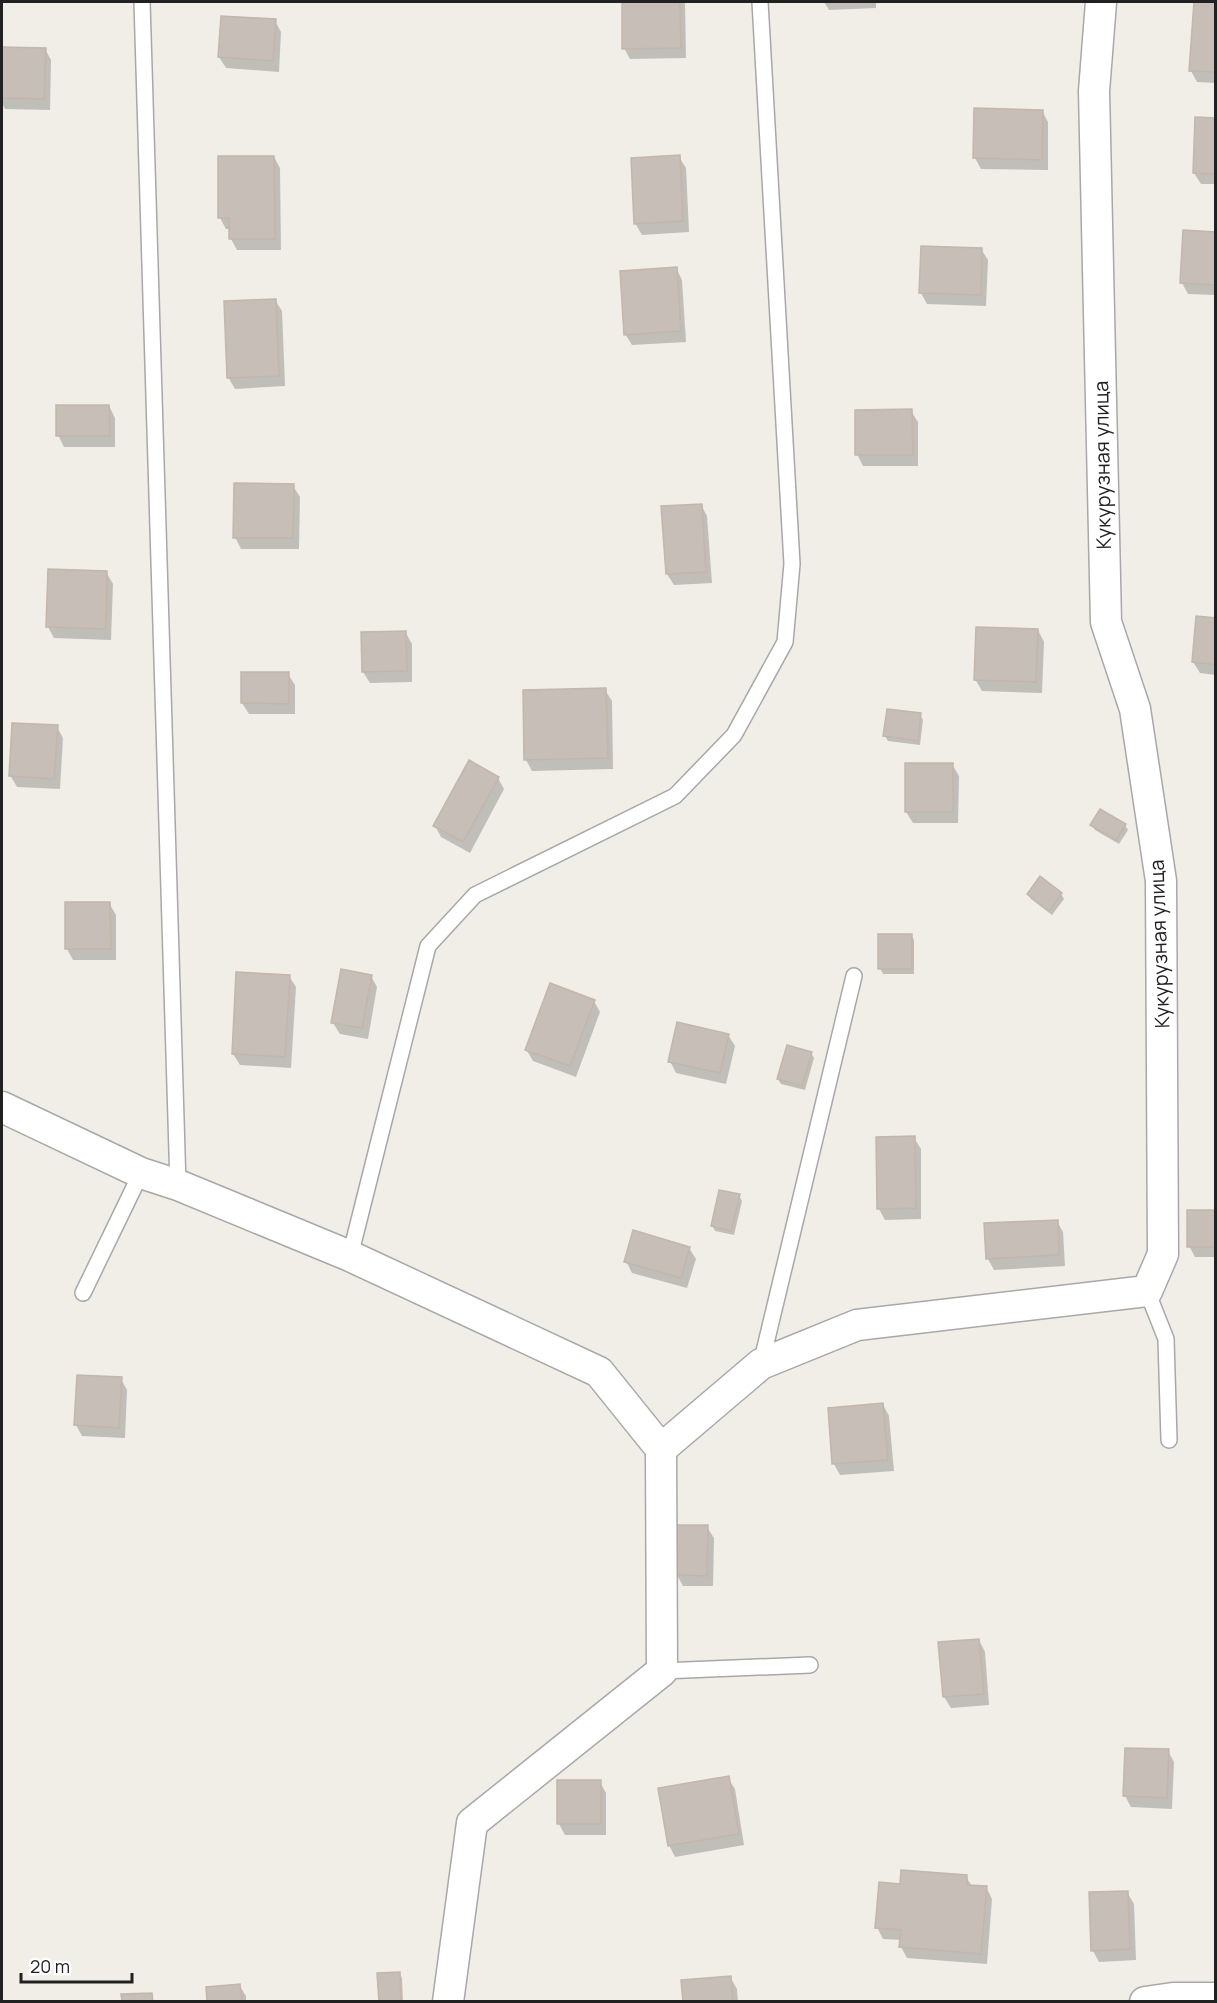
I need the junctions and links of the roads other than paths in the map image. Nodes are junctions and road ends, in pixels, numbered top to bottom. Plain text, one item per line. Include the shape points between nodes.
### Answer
1 (142, 2) edge
2 (760, 2) edge
3 (1101, 2) edge
4 (854, 976) dead end
5 (2, 1107) edge
6 (141, 1173) junction
7 (178, 1185) junction
8 (350, 1256) junction
9 (1147, 1291) junction
10 (83, 1293) dead end
11 (761, 1364) junction
12 (1169, 1440) dead end
13 (661, 1449) junction
14 (810, 1665) dead end
15 (662, 1671) junction
16 (1215, 1998) edge
17 (447, 2001) edge
18 (1145, 2001) edge

1 - 7 lane
2 - 8 lane via 792,564 785,642 734,735 675,796 475,895 428,946
3 - 9 street, Кукурузная улица via 1094,91 1106,622 1135,709 1161,881 1163,1254
4 - 11 lane
5 - 6 street
6 - 7 street
6 - 10 lane
7 - 8 street
8 - 13 street via 599,1372
9 - 11 street via 857,1325
9 - 12 lane via 1166,1339
11 - 13 street
13 - 15 street
14 - 15 lane
15 - 17 street via 472,1823
16 - 18 street

